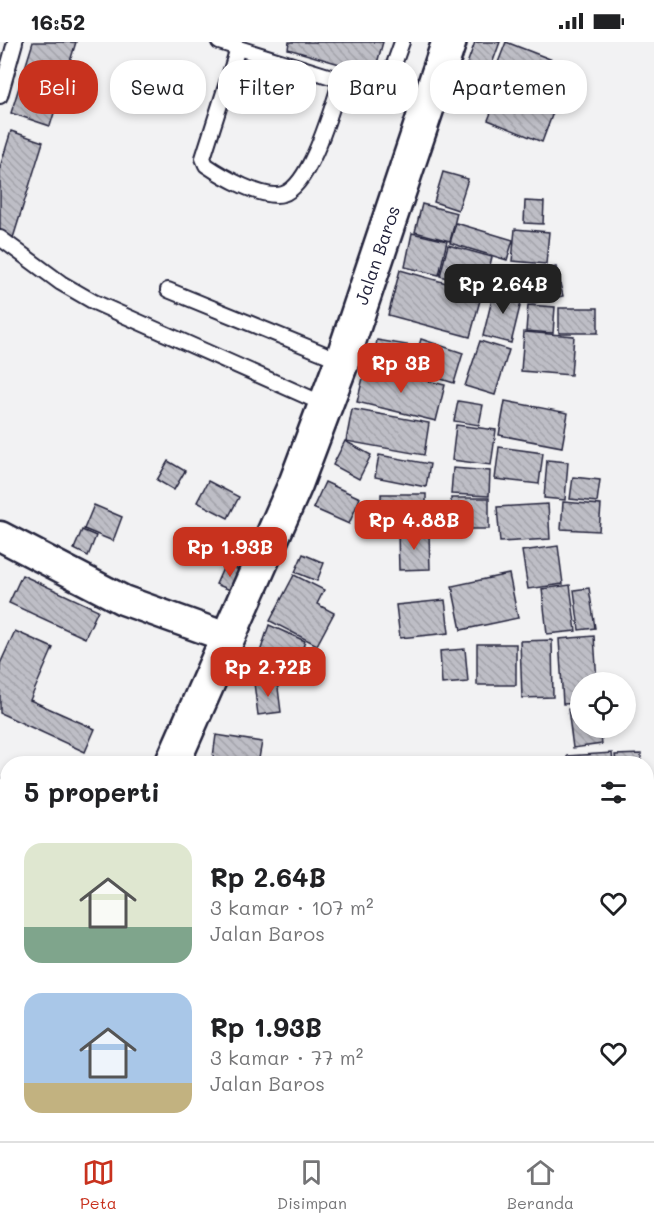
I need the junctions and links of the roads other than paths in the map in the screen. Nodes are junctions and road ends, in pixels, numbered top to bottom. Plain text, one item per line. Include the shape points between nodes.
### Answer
1 (15, 42) edge
2 (219, 42) edge
3 (402, 42) edge
4 (444, 43) edge
5 (238, 48) junction
6 (396, 60) edge
7 (328, 76) edge
8 (0, 96) edge
9 (418, 109) edge
10 (425, 112) junction
11 (330, 114) edge
12 (0, 238) edge
13 (168, 290) dead end
14 (342, 361) junction
15 (326, 405) junction
16 (0, 536) edge
17 (230, 638) junction
18 (175, 756) edge

1 - 8 lane
2 - 5 lane
3 - 6 lane
4 - 10 main road, Jalan Baros
5 - 7 lane
5 - 11 lane via 204,158 206,165 242,185 274,195 284,193 293,188 322,139
9 - 10 lane
10 - 14 main road, Jalan Baros
12 - 15 lane via 54,279 94,302
13 - 14 lane
14 - 15 main road, Jalan Baros
15 - 17 main road, Jalan Baros
16 - 17 street via 123,600
17 - 18 main road, Jalan Baros

